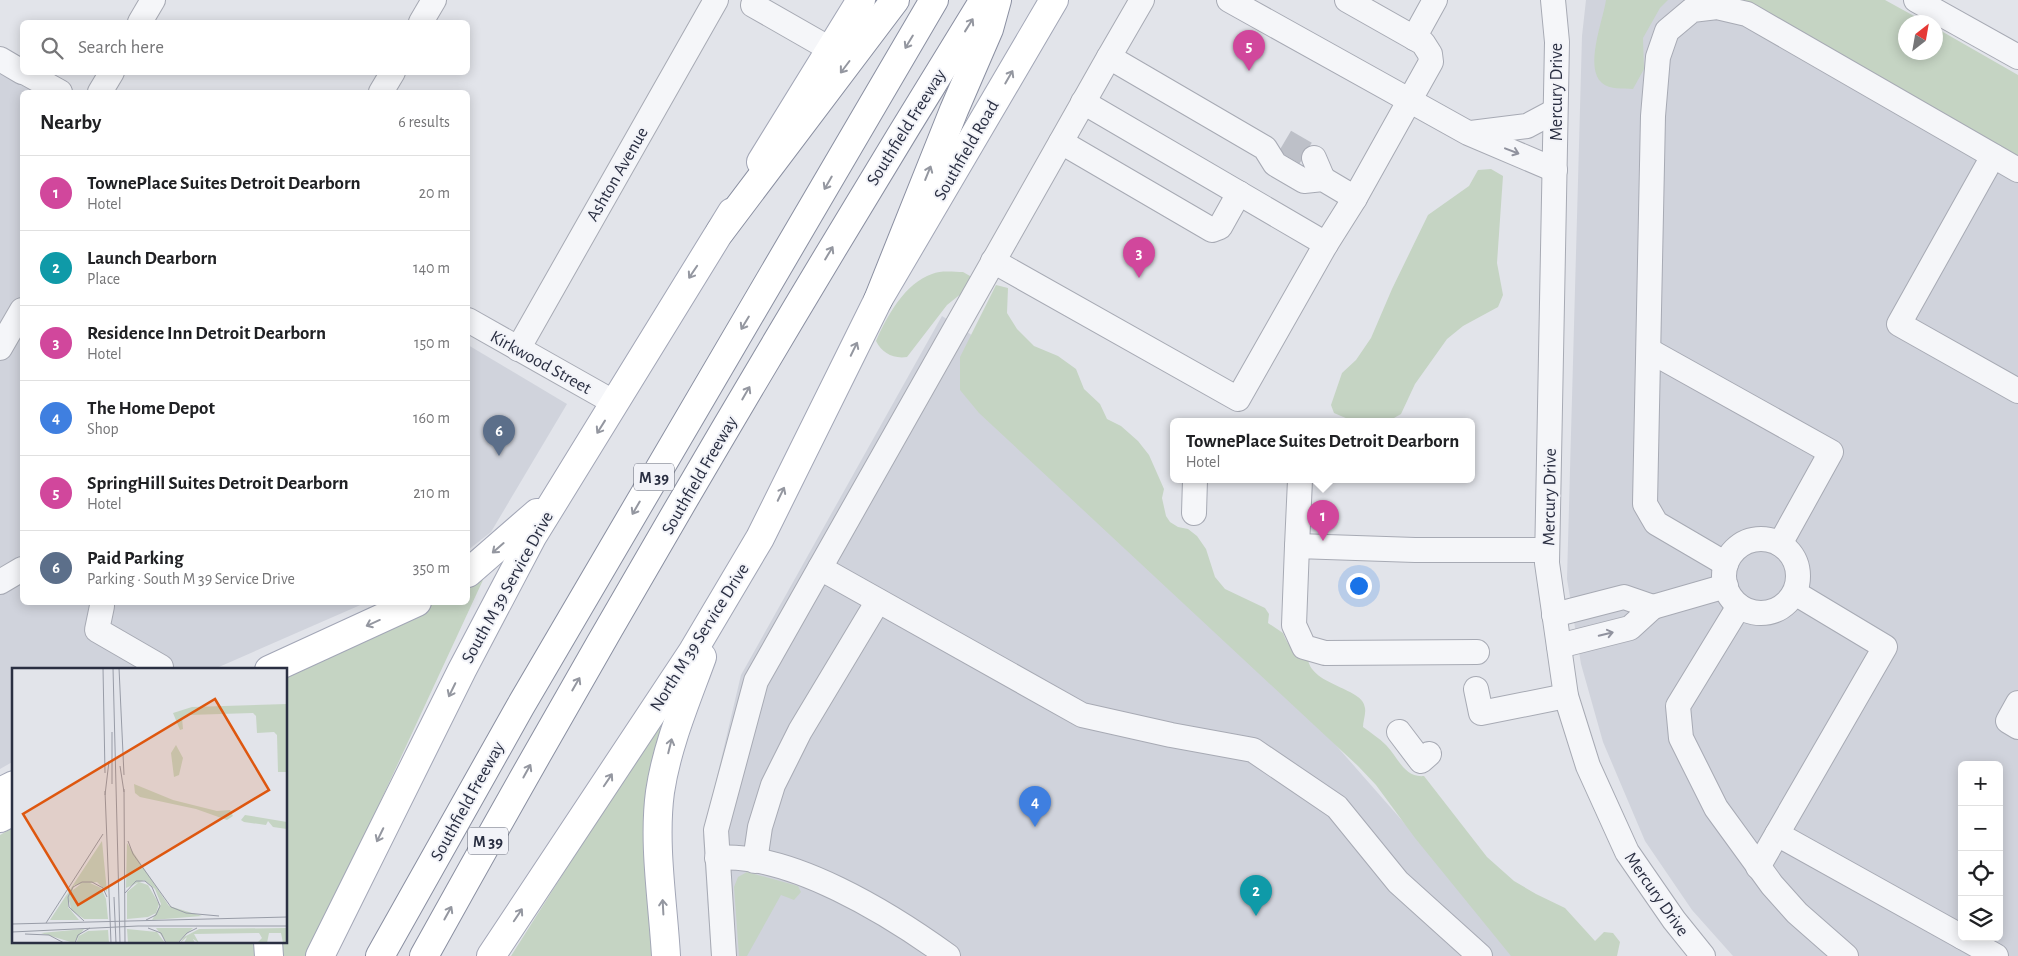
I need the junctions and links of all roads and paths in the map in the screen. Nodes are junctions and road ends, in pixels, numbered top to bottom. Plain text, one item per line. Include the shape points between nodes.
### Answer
1 (153, 0) edge
2 (434, 0) edge
3 (716, 0) edge
4 (860, 0) edge
5 (895, 0) edge
6 (934, 0) edge
7 (984, 0) edge
8 (997, 0) edge
9 (1054, 0) edge
10 (1142, 0) edge
11 (1229, 0) edge
12 (1347, 0) edge
13 (1435, 0) edge
14 (1553, 0) edge
15 (1916, 0) edge
16 (753, 5) dead end
17 (141, 20) edge
18 (422, 20) edge
19 (1414, 38) junction
20 (830, 49) junction
21 (1109, 56) junction
22 (2018, 57) edge
23 (0, 59) edge
24 (20, 70) edge
25 (29, 75) edge
26 (110, 75) edge
27 (391, 75) edge
28 (56, 90) edge
29 (101, 90) edge
30 (382, 90) edge
31 (1083, 102) junction
32 (1410, 102) junction
33 (1555, 112) junction
34 (1468, 133) junction
35 (1061, 142) junction
36 (1993, 156) junction
37 (1555, 170) junction
38 (2018, 170) edge
39 (1239, 193) junction
40 (1355, 198) junction
41 (720, 232) junction
42 (1326, 244) junction
43 (993, 262) junction
44 (878, 300) junction
45 (20, 313) edge
46 (470, 321) edge
47 (0, 348) edge
48 (518, 348) junction
49 (1650, 351) junction
50 (2018, 391) edge
51 (615, 403) junction
52 (569, 476) junction
53 (1195, 483) edge
54 (1300, 483) edge
55 (1194, 513) dead end
56 (760, 538) junction
57 (1780, 544) junction
58 (1297, 546) junction
59 (1547, 550) junction
60 (820, 568) junction
61 (20, 570) edge
62 (470, 570) edge
63 (1726, 575) junction
64 (0, 582) edge
65 (1795, 593) junction
66 (878, 600) junction
67 (410, 605) edge
68 (102, 606) dead end
69 (1739, 606) junction
70 (1653, 607) junction
71 (1554, 615) junction
72 (1559, 646) junction
73 (1478, 652) dead end
74 (161, 667) dead end
75 (273, 668) edge
76 (1476, 689) dead end
77 (1566, 696) junction
78 (2018, 704) edge
79 (2018, 727) edge
80 (1399, 732) dead end
81 (1429, 754) dead end
82 (12, 786) edge
83 (0, 792) edge
84 (12, 812) edge
85 (0, 818) edge
86 (1777, 834) junction
87 (717, 858) junction
88 (755, 861) junction
89 (1758, 867) junction
90 (1958, 935) edge
91 (1969, 941) edge
92 (320, 956) edge
93 (380, 956) edge
94 (424, 956) edge
95 (490, 956) edge
96 (666, 956) edge
97 (724, 956) edge
98 (948, 956) edge
99 (1480, 956) edge
100 (1703, 956) edge
101 (1846, 956) edge
102 (1996, 956) edge

1 - 17 street
2 - 18 street
3 - 48 street, Ashton Avenue
4 - 20 main road
5 -> 41 main road
6 -> 93 main road, Southfield Freeway / M 39 via 520,706
94 -> 7 main road, Southfield Freeway / M 39 via 552,726 749,388
44 -> 8 main road via 989,29
44 -> 9 main road, Southfield Road
10 - 21 street
11 - 32 street
12 - 19 street
13 - 19 street
14 - 33 street, Mercury Drive via 1557,42
15 - 22 street
16 - 20 street
19 - 32 street via 1423,43 1431,62
20 - 41 main road
21 - 31 street
21 - 40 street via 1275,144 1275,164 1304,181 1318,169
23 - 24 street
25 - 28 street
26 - 29 street
27 - 30 street
31 - 35 street
31 - 39 street
32 - 34 street
32 - 40 street
33 - 34 street via 1527,126
33 - 37 street, Mercury Drive
34 -> 37 street
35 - 39 street via 1212,230 1220,227
35 - 43 street
36 - 38 street
36 - 49 street via 1747,14 1717,7 1692,10 1667,31 1658,57 1653,116
36 - 50 street via 1899,324
37 - 59 street, Mercury Drive
39 - 42 street
40 - 42 street
41 -> 51 main road, South M 39 Service Drive
42 - 43 street via 1238,399
43 - 60 street
56 -> 44 main road, North M 39 Service Drive
45 - 47 street
46 - 48 street, Kirkwood Street
48 - 51 street, Kirkwood Street
49 - 57 street via 1832,452
49 - 63 street via 1645,504 1656,523
51 -> 52 main road, South M 39 Service Drive
52 -> 62 main road via 538,512
52 -> 92 main road, South M 39 Service Drive via 532,537 462,670
53 - 55 street
54 - 58 street
95 -> 56 main road, North M 39 Service Drive via 677,676
96 -> 56 main road via 658,823 663,777 673,736 704,651
57 - 63 street via 1773,540 1747,541 1736,548
57 - 65 street via 1793,556 1798,568 1799,581
58 - 59 street
58 - 73 street via 1294,625 1304,647 1325,653
59 - 71 street, Mercury Drive
60 - 66 street
60 - 87 street via 756,681 716,830
61 - 64 street
63 - 69 street via 1728,593
63 - 70 street
65 - 69 street via 1784,606 1768,613 1756,614
65 - 86 street via 1885,647
66 - 88 street via 800,731 773,785 760,827
66 - 99 street via 1082,714 1253,750 1337,807 1398,882
67 -> 75 main road
68 - 74 street via 97,630
69 - 89 street via 1678,706 1681,738 1698,773 1716,808
70 - 71 street via 1624,598
72 -> 70 street via 1630,628
71 - 72 street, Mercury Drive
72 - 77 street, Mercury Drive
76 - 77 street via 1476,717
77 - 100 street, Mercury Drive via 1588,766 1627,852
78 - 79 street via 2008,721
80 - 81 street via 1421,761
82 - 83 main road
84 - 85 main road
86 - 89 street
86 - 90 street
87 - 88 street via 734,856
87 - 97 street
88 - 98 street via 811,876 865,903
89 - 101 street via 1797,913
91 - 102 street

